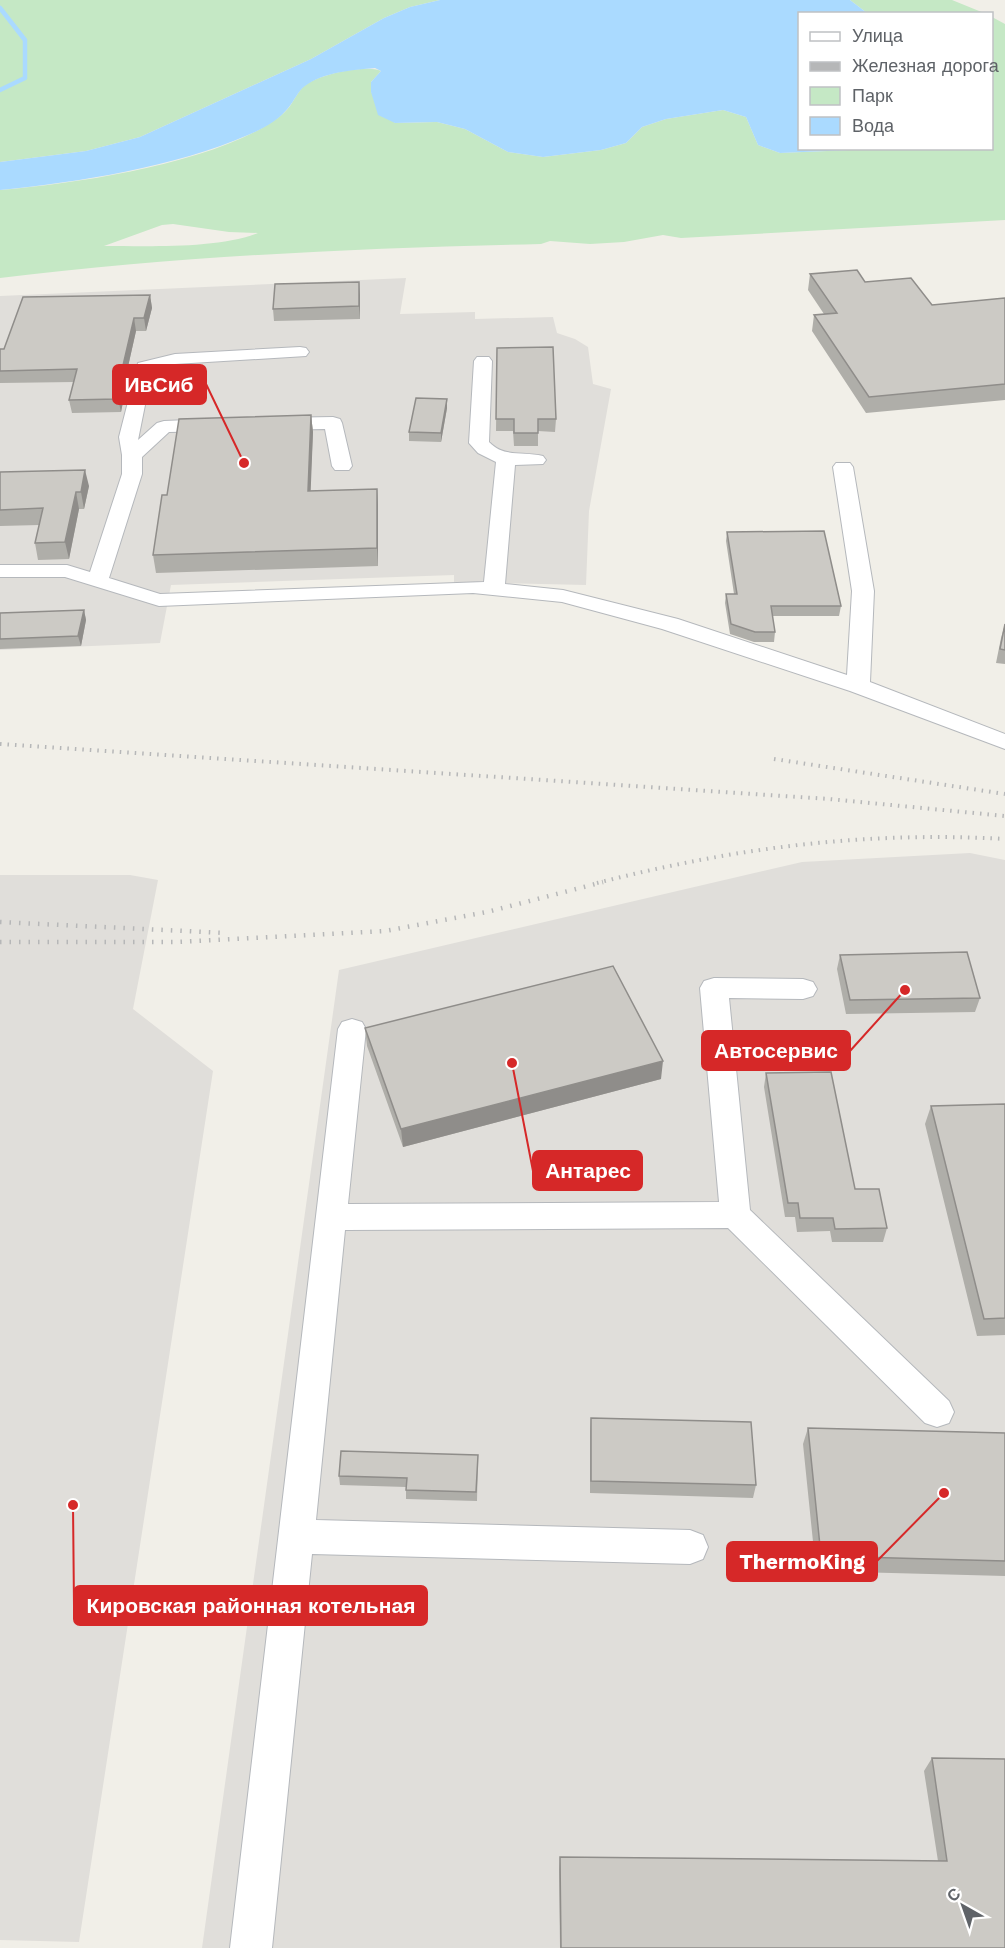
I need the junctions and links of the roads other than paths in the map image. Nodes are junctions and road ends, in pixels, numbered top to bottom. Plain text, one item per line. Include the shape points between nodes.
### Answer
1 (300, 352) dead end
2 (483, 361) dead end
3 (232, 425) edge
4 (254, 425) edge
5 (132, 455) junction
6 (506, 459) junction
7 (536, 460) dead end
8 (342, 465) dead end
9 (843, 467) dead end
10 (0, 572) edge
11 (98, 580) junction
12 (494, 588) junction
13 (858, 686) junction
14 (1005, 742) edge
15 (802, 989) dead end
16 (352, 1029) dead end
17 (735, 1215) junction
18 (331, 1217) junction
19 (937, 1412) dead end
20 (296, 1537) junction
21 (690, 1547) dead end
22 (251, 1948) edge

1 - 5 street via 175,359 144,367 128,436
2 - 6 street via 479,443 484,451
3 - 5 street via 164,427
4 - 8 street via 333,423
5 - 11 street via 132,474
6 - 7 street
6 - 12 street
9 - 13 street via 863,591
10 - 11 street via 67,571
11 - 12 street via 159,600 431,587
12 - 13 street via 573,598 670,624
13 - 14 street
15 - 17 street via 714,988
16 - 18 street
17 - 18 street
17 - 19 street
18 - 20 street
20 - 21 street
20 - 22 street

